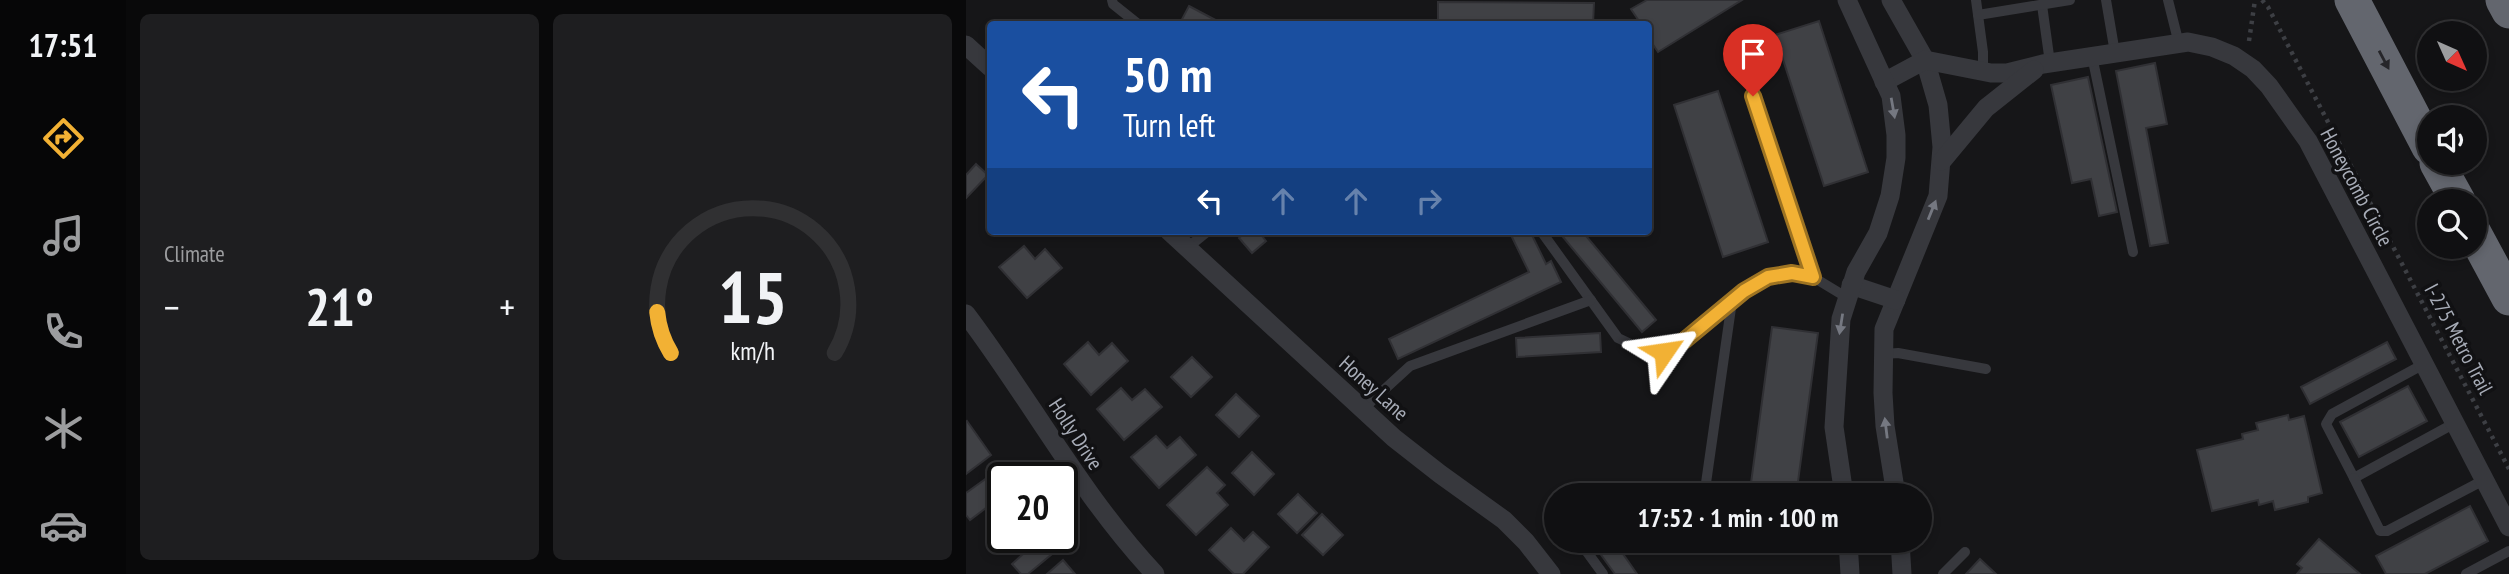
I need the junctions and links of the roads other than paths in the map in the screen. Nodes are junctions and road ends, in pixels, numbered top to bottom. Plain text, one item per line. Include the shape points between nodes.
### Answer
1 (1112, 0) edge
2 (1847, 0) edge
3 (1891, 0) edge
4 (1976, 0) edge
5 (2070, 0) edge
6 (2106, 0) edge
7 (2168, 0) edge
8 (2352, 0) edge
9 (2503, 0) edge
10 (2042, 5) junction
11 (2509, 11) edge
12 (1978, 15) junction
13 (1134, 21) edge
14 (2179, 44) junction
15 (966, 45) edge
16 (2115, 53) junction
17 (2092, 56) junction
18 (1925, 60) junction
19 (2047, 63) junction
20 (987, 64) edge
21 (1745, 70) dead end
22 (1983, 71) junction
23 (1884, 82) junction
24 (2417, 124) edge
25 (1942, 161) junction
26 (1173, 235) edge
27 (1203, 235) edge
28 (1544, 235) edge
29 (1187, 248) junction
30 (2133, 252) dead end
31 (2487, 257) edge
32 (1813, 277) junction
33 (1849, 291) junction
34 (2509, 298) edge
35 (1591, 300) junction
36 (1896, 300) junction
37 (1732, 301) junction
38 (966, 314) edge
39 (1884, 354) junction
40 (2424, 364) junction
41 (1986, 369) dead end
42 (1363, 409) junction
43 (2455, 423) junction
44 (2354, 478) junction
45 (2484, 480) junction
46 (1706, 483) edge
47 (1842, 483) edge
48 (1894, 483) edge
49 (2509, 527) edge
50 (2509, 551) edge
51 (1965, 552) dead end
52 (1588, 553) edge
53 (1849, 553) edge
54 (1901, 553) edge
55 (1155, 574) edge
56 (1550, 574) edge
57 (1603, 574) edge
58 (1850, 574) edge
59 (1902, 574) edge
60 (1943, 574) edge
61 (2466, 574) edge

1 - 13 lane
2 - 23 street
3 - 18 street
4 - 12 lane
5 - 10 lane
6 - 16 lane
7 - 14 lane
8 -> 24 highway
9 - 11 highway
10 - 12 lane
10 - 19 lane
12 - 22 lane
14 - 16 street, Honeycomb Circle
14 - 40 street, Honeycomb Circle via 2212,47 2234,56 2269,86 2308,141
15 - 20 street
16 - 17 street, Honeycomb Circle
17 - 19 street, Honeycomb Circle
17 - 30 lane
18 - 22 street, Honeycomb Circle
18 - 23 street
18 - 25 street via 1938,105
19 - 22 street, Honeycomb Circle via 2007,73
19 - 25 street, Honeycomb Circle via 1986,108
21 - 32 lane
23 -> 33 street via 1891,96 1896,135 1890,197
36 -> 25 street via 1938,195
26 - 29 street, Honey Lane
27 - 29 lane
28 - 35 lane
29 - 42 street, Honey Lane
31 - 34 highway
32 - 33 lane
32 - 37 lane via 1792,273 1768,277
33 - 36 street
33 -> 47 street via 1838,342 1835,427
35 - 37 lane via 1618,338 1641,349 1664,352
35 - 42 lane via 1410,366
36 - 39 street via 1884,329
37 - 46 lane
38 - 55 street, Holly Drive via 1107,519
39 - 41 lane via 1898,352
48 -> 39 street via 1885,426
40 - 43 street, Honeycomb Circle
40 - 44 lane via 2332,415 2326,424
42 - 56 street, Honey Lane via 1504,520
43 - 44 lane
43 - 45 street, Honeycomb Circle
44 - 45 lane via 2380,531
45 - 49 street, Honeycomb Circle
50 - 61 lane
51 - 60 lane
52 - 57 lane
53 - 58 street
54 - 59 street

